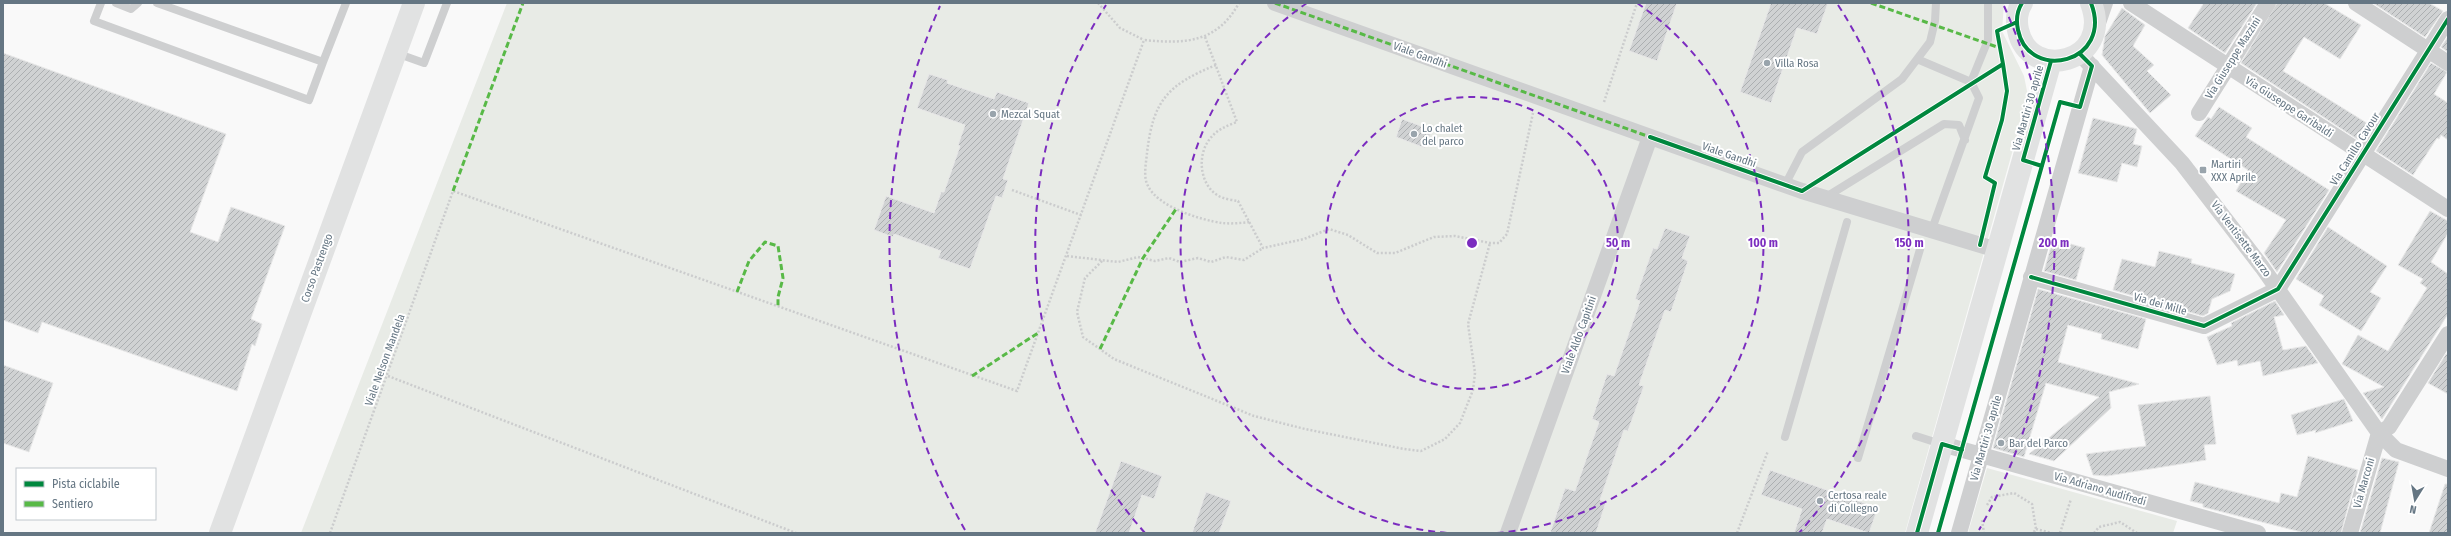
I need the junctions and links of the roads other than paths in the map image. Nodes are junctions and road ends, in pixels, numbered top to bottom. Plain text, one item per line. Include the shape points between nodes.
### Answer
1 (101, 3) edge
2 (116, 3) edge
3 (138, 3) edge
4 (157, 3) edge
5 (346, 3) edge
6 (414, 3) edge
7 (447, 3) edge
8 (1275, 3) edge
9 (1936, 3) edge
10 (1988, 3) edge
11 (2022, 3) edge
12 (2091, 3) edge
13 (2105, 3) edge
14 (2130, 3) edge
15 (2268, 3) edge
16 (2356, 3) edge
17 (2448, 19) edge
18 (2096, 30) junction
19 (2428, 50) junction
20 (396, 53) junction
21 (1917, 59) junction
22 (2086, 60) junction
23 (2051, 61) junction
24 (323, 62) junction
25 (2448, 63) edge
26 (2227, 67) junction
27 (1971, 82) junction
28 (2199, 113) dead end
29 (1650, 137) junction
30 (1965, 140) junction
31 (2362, 154) junction
32 (1785, 185) junction
33 (1826, 197) junction
34 (2448, 209) edge
35 (1847, 222) dead end
36 (1932, 229) junction
37 (1922, 246) dead end
38 (1997, 250) junction
39 (2031, 277) junction
40 (2278, 290) junction
41 (2448, 334) edge
42 (2379, 433) junction
43 (1916, 436) dead end
44 (1785, 437) dead end
45 (1942, 444) junction
46 (1981, 455) junction
47 (1858, 458) dead end
48 (2448, 469) edge
49 (220, 533) edge
50 (1508, 533) edge
51 (1917, 533) edge
52 (1959, 533) edge
53 (2258, 533) edge
54 (2350, 533) edge

1 - 24 lane via 94,21 309,100
2 - 3 lane via 131,9
4 - 24 lane
5 - 24 lane
6 - 20 street, Corso Pastrengo
7 - 20 lane via 424,63
8 - 29 street, Viale Gandhi
9 - 21 lane via 1930,42
10 - 27 lane via 1988,40
11 - 23 street via 2017,22 2020,36 2028,49 2038,57
12 - 18 street via 2096,15
13 - 18 street
14 - 26 street, Via Giuseppe Garibaldi
15 - 26 street, Via Giuseppe Mazzini
16 - 19 street
17 - 19 street, Via Camillo Cavour
18 - 22 street
19 - 25 street
19 - 31 street, Via Camillo Cavour
20 - 49 street, Corso Pastrengo
21 - 27 lane
21 - 32 lane via 1902,79 1802,152
22 - 23 street
22 - 39 street, Via Martiri 30 aprile
22 - 40 street, Via Ventisette Marzo via 2182,163
23 - 38 street, Via Martiri 30 aprile
26 - 28 street, Via Giuseppe Mazzini
26 - 31 street, Via Giuseppe Garibaldi
27 - 30 lane via 1979,98
29 - 32 street, Viale Gandhi
29 - 50 street, Viale Aldo Capitini
30 - 33 lane via 1959,125 1944,124
30 - 36 lane
31 - 34 street, Via Giuseppe Garibaldi
31 - 40 street, Via Camillo Cavour
32 - 33 street, Viale Gandhi
33 - 36 street, Viale Gandhi
35 - 44 lane
36 - 38 street, Viale Gandhi
37 - 47 lane
38 - 45 street, Via Martiri 30 aprile
39 - 40 street, Via dei Mille via 2204,326
39 - 46 street, Via Martiri 30 aprile
40 - 42 street, Via Ventisette Marzo
41 - 42 street via 2389,427
42 - 48 street, Via Ventisette Marzo via 2396,450
42 - 54 street, Via Marconi
43 - 45 lane
45 - 46 street, Via Adriano Audifredi
45 - 51 street, Via Martiri 30 aprile
46 - 52 street, Via Martiri 30 aprile
46 - 53 street, Via Adriano Audifredi

